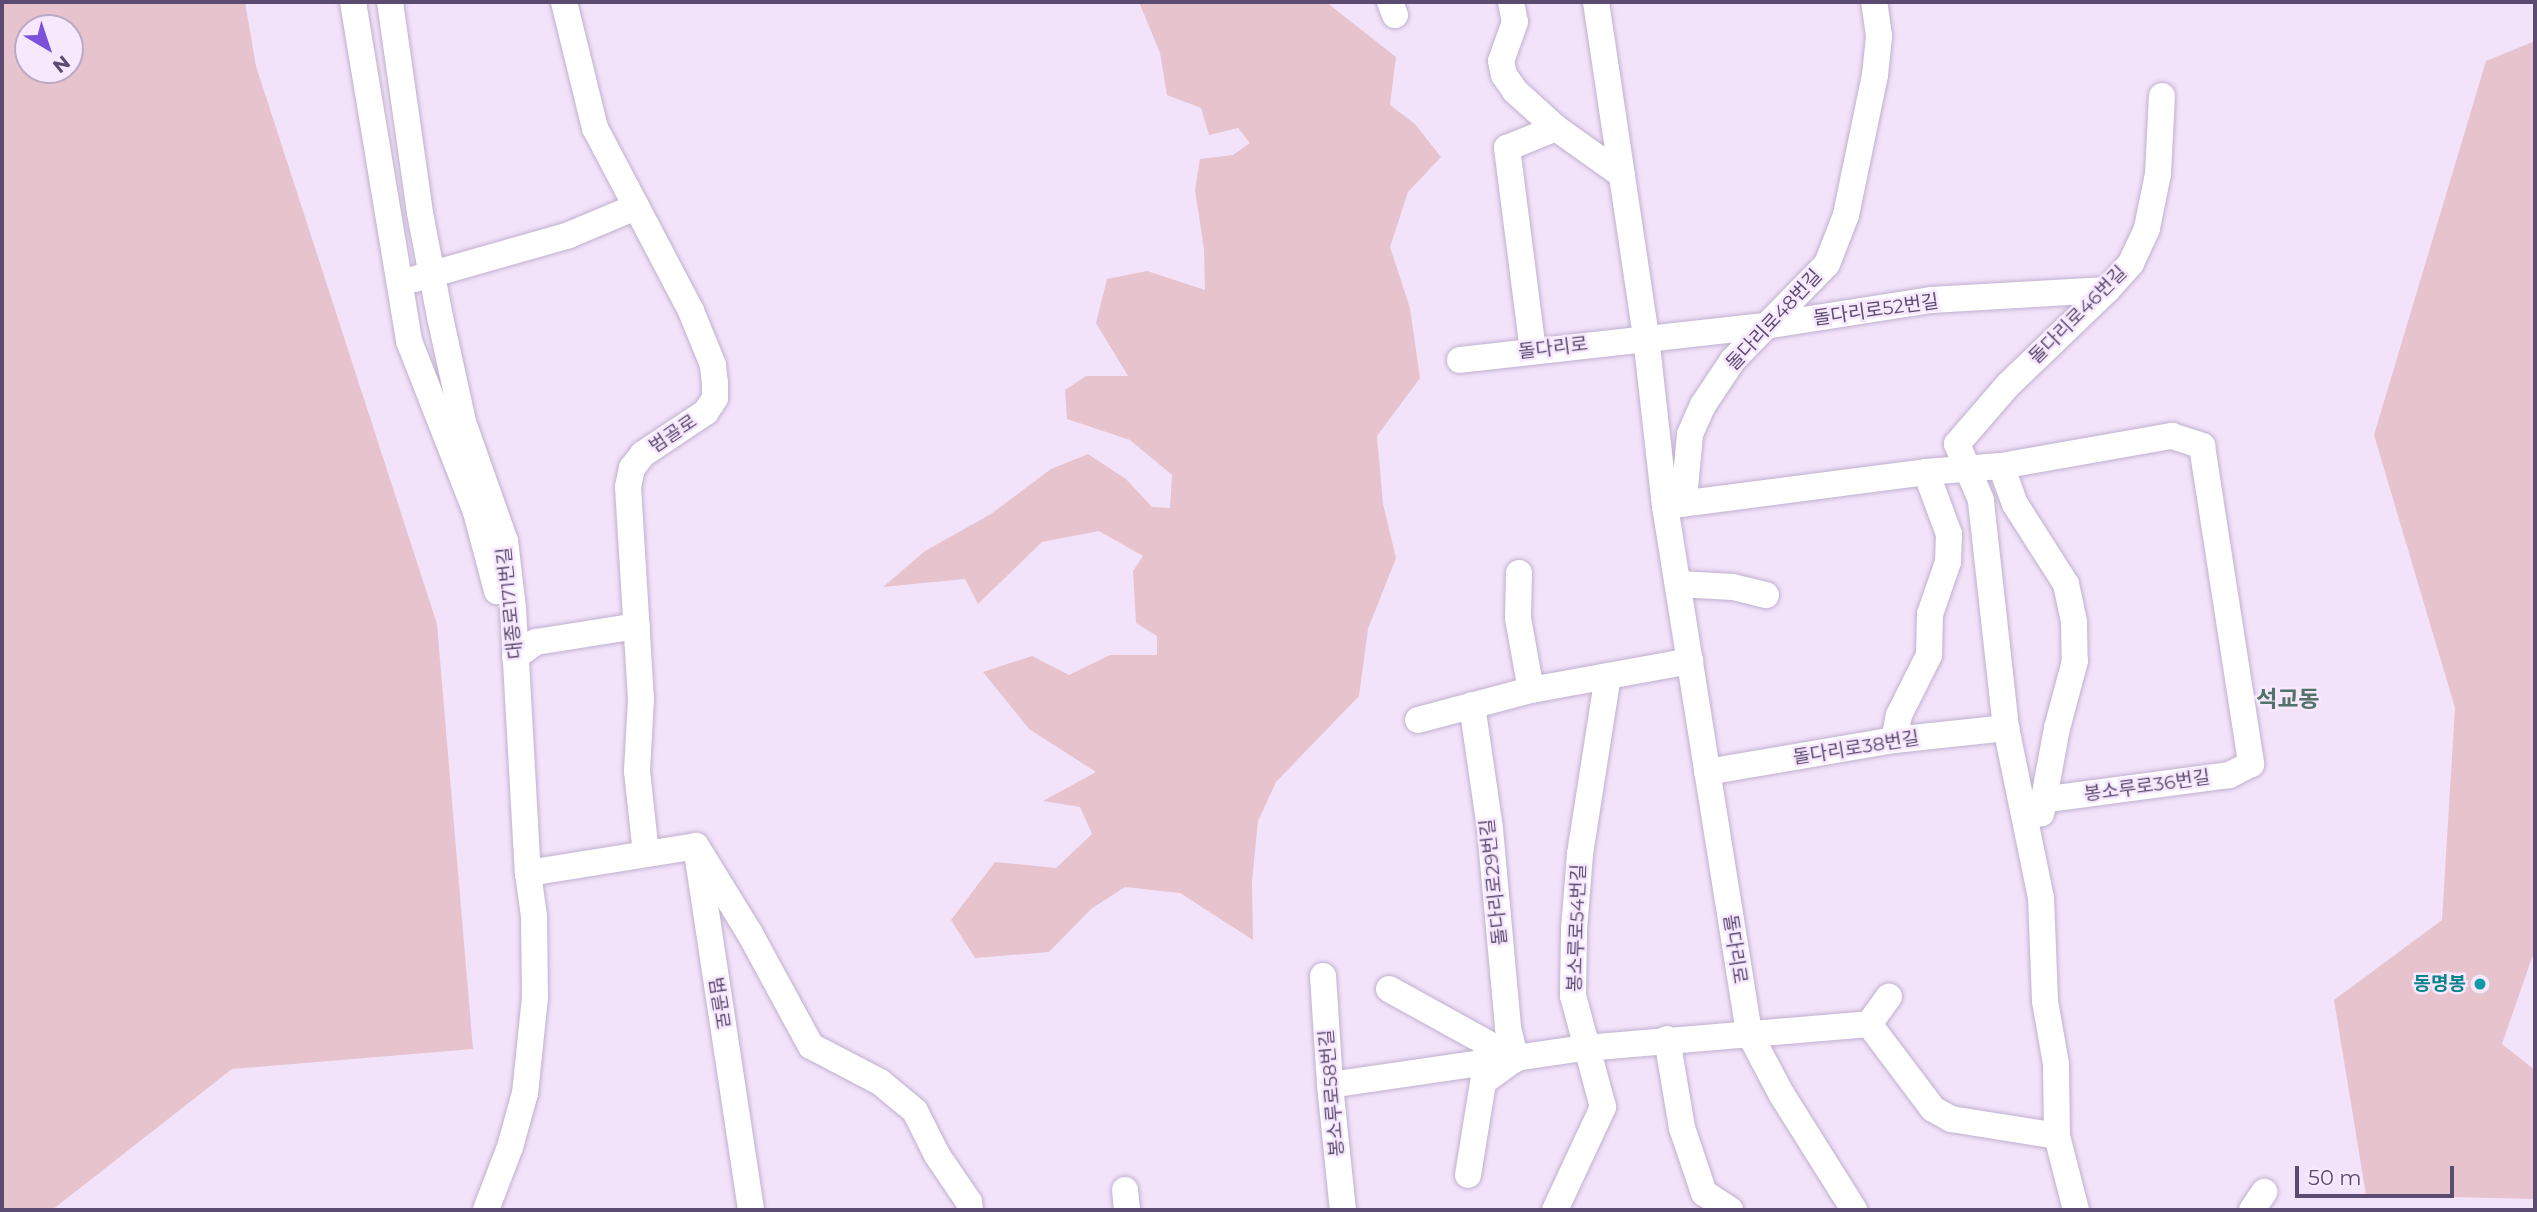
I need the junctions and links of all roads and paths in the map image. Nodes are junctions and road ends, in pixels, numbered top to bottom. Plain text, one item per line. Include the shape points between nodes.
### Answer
1 (353, 2) edge
2 (390, 2) edge
3 (564, 2) edge
4 (1511, 2) edge
5 (1596, 2) edge
6 (1874, 2) edge
7 (2162, 96) dead end
8 (1556, 128) junction
9 (1622, 175) junction
10 (636, 207) junction
11 (432, 275) junction
12 (399, 284) junction
13 (2107, 290) junction
14 (1765, 326) junction
15 (1646, 337) junction
16 (1533, 351) junction
17 (1460, 360) dead end
18 (2001, 466) junction
19 (1967, 469) junction
20 (1926, 472) junction
21 (1665, 501) junction
22 (1519, 573) dead end
23 (1679, 584) junction
24 (1766, 595) dead end
25 (637, 626) junction
26 (515, 657) junction
27 (1690, 661) junction
28 (1608, 676) junction
29 (1531, 690) junction
30 (1472, 705) junction
31 (1418, 720) dead end
32 (2006, 728) junction
33 (1894, 740) junction
34 (1707, 772) junction
35 (2042, 800) junction
36 (696, 846) junction
37 (646, 854) junction
38 (2035, 859) junction
39 (528, 873) junction
40 (1323, 976) dead end
41 (1389, 989) dead end
42 (1889, 996) dead end
43 (1869, 1024) junction
44 (1749, 1034) junction
45 (1667, 1039) junction
46 (1585, 1048) junction
47 (1516, 1059) junction
48 (1330, 1086) junction
49 (2057, 1136) junction
50 (1468, 1175) dead end
51 (486, 1210) edge
52 (751, 1210) edge
53 (970, 1210) edge
54 (1343, 1210) edge
55 (1555, 1210) edge
56 (1730, 1210) edge
57 (1854, 1210) edge
58 (2076, 1210) edge

1 - 12 street
2 - 11 street, 대종로171번길
3 - 10 street, 범골로 via 587,105
4 - 8 street via 1515,22 1501,61 1504,75
5 - 9 street, 돌다리로
6 - 14 street, 돌다리로48번길 via 1879,36 1875,75 1846,215 1827,264
7 - 13 street, 돌다리로46번길 via 2158,174 2147,228 2131,263
8 - 9 street
8 - 16 street via 1507,148
9 - 15 street, 돌다리로
10 - 11 street via 569,235
10 - 25 street, 범골로 via 691,310 713,365 715,383 715,398 706,412 643,454 632,468 628,487
11 - 12 street
11 - 26 street, 대종로171번길 via 463,422 505,541
12 - 26 street via 409,341 476,512
13 - 14 street, 돌다리로52번길 via 1931,300
13 - 19 street, 돌다리로46번길 via 2008,385 1957,444
14 - 15 street, 돌다리로52번길
14 - 21 street, 돌다리로48번길 via 1733,360 1703,405 1690,434 1685,488
15 - 16 street, 돌다리로
15 - 21 street, 돌다리로
16 - 17 street, 돌다리로
18 - 19 street
18 - 35 street via 2020,512 2066,584 2074,622 2075,661
18 - 35 street, 봉소루로36번길 via 2172,436 2202,446 2251,764 2229,775
19 - 20 street
19 - 32 street via 1981,500
20 - 21 street
20 - 33 street via 1949,534 1948,562 1930,614 1929,655 1899,715
21 - 23 street, 돌다리로
22 - 29 street via 1518,618
23 - 24 street via 1733,587
23 - 27 street, 돌다리로
25 - 26 street via 536,642
25 - 37 street, 범골로 via 641,699 637,771
26 - 39 street, 대종로171번길
27 - 28 street
27 - 34 street, 돌다리로
28 - 29 street
28 - 46 street, 봉소루로54번길 via 1580,854 1574,930 1573,996
29 - 30 street
30 - 31 street
30 - 47 street, 돌다리로29번길 via 1490,829 1508,1028
32 - 33 street, 돌다리로38번길
32 - 38 street
33 - 34 street, 돌다리로38번길
34 - 44 street, 돌다리로
35 - 38 street
36 - 37 street
36 - 52 street, 범골로
36 - 53 street via 811,1046 880,1082 915,1111
37 - 39 street
38 - 49 street via 2045,1001 2056,1064
39 - 51 street, 대종로171번길 via 534,916 535,997 525,1093
40 - 48 street, 봉소루로58번길
41 - 47 street
42 - 43 street
43 - 44 street
43 - 49 street via 1933,1109 1951,1119
44 - 45 street
44 - 57 street, 돌다리로
45 - 46 street
45 - 56 street via 1682,1128 1704,1193
46 - 47 street
46 - 55 street, 봉소루로54번길 via 1602,1107
47 - 48 street
47 - 50 street via 1483,1082
48 - 54 street, 봉소루로58번길
49 - 58 street

